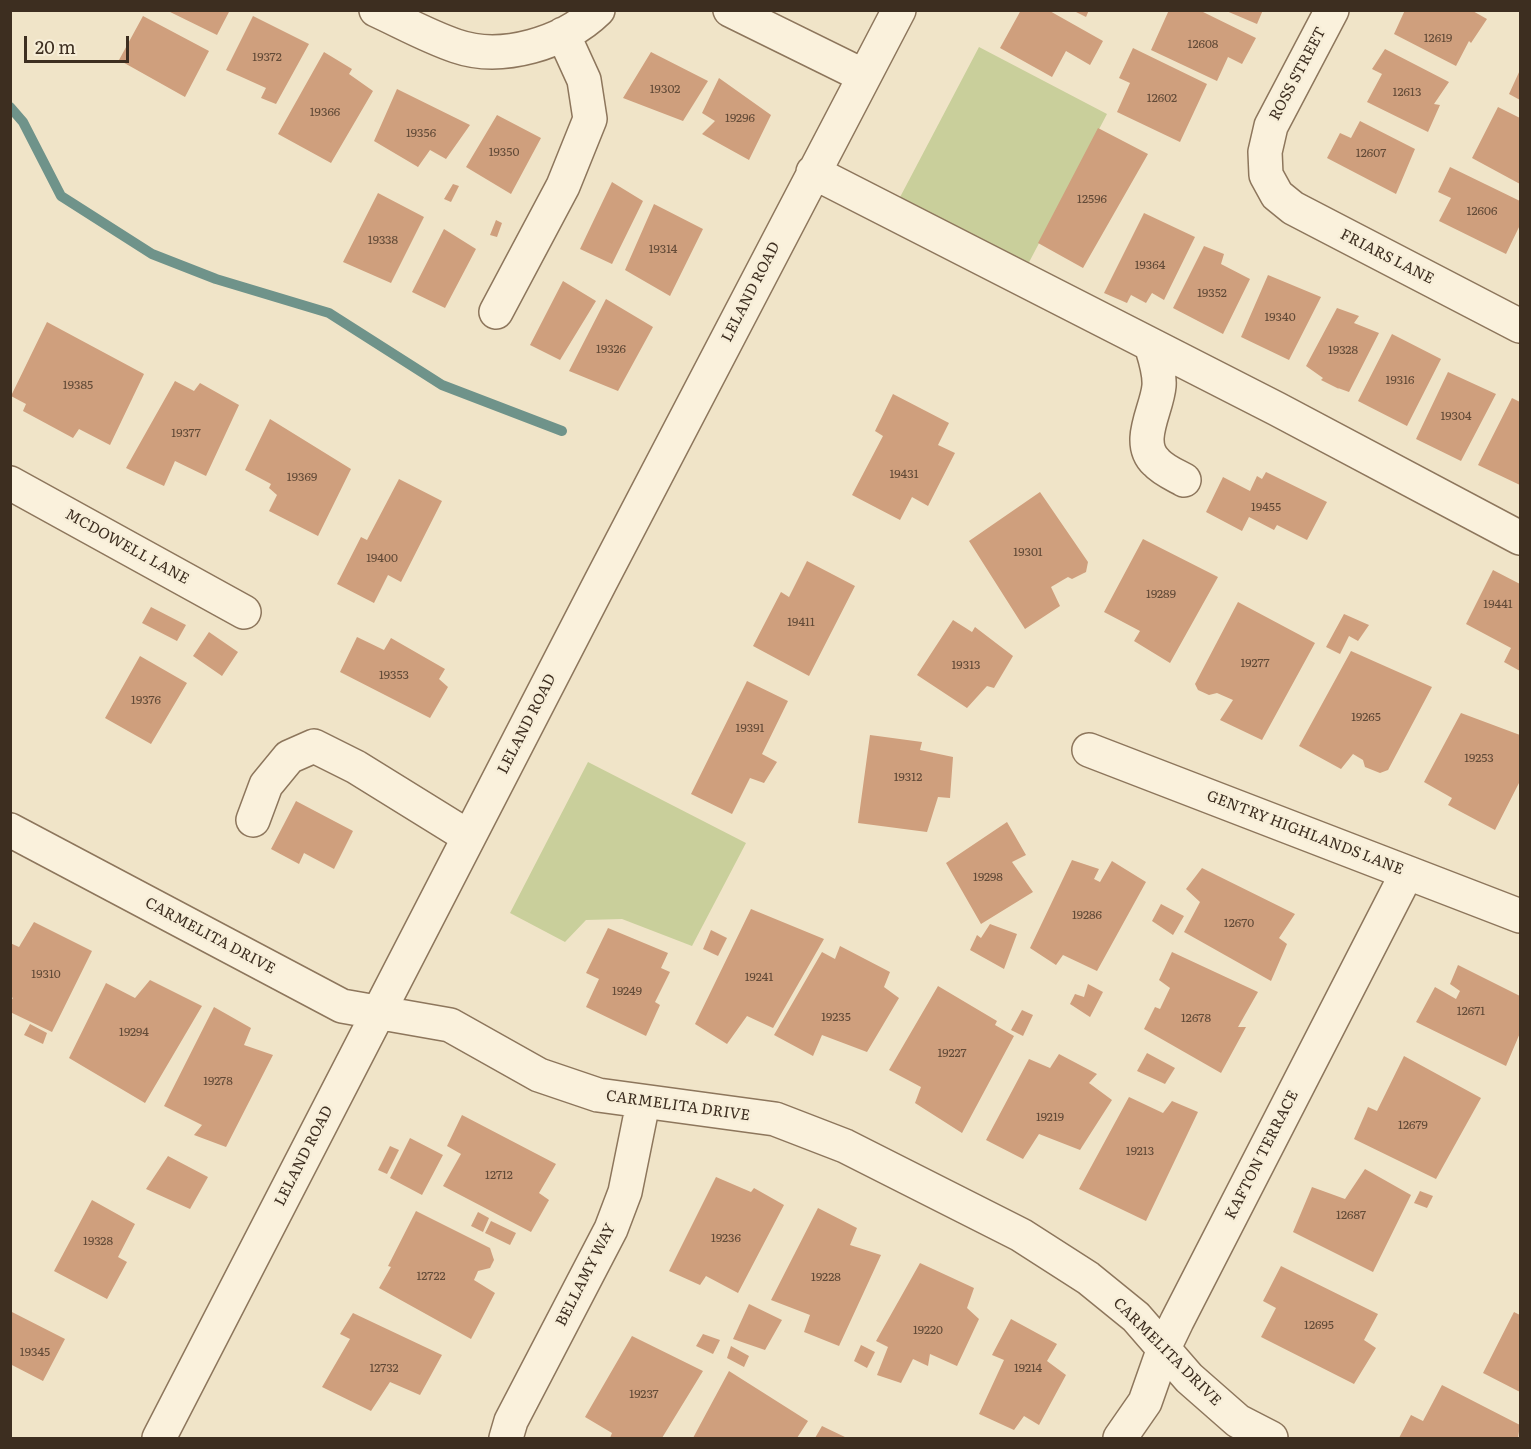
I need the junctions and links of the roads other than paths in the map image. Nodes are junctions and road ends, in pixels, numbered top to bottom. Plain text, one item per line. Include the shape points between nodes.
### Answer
1 (376, 10) edge
2 (598, 10) edge
3 (730, 10) edge
4 (899, 10) edge
5 (1332, 10) edge
6 (563, 34) junction
7 (864, 76) junction
8 (813, 172) junction
9 (1266, 175) joint
10 (496, 312) dead end
11 (1521, 326) edge
12 (1151, 345) junction
13 (1184, 480) dead end
14 (10, 483) edge
15 (1521, 538) edge
16 (244, 612) dead end
17 (1089, 750) dead end
18 (253, 820) dead end
19 (10, 830) edge
20 (469, 837) junction
21 (1407, 873) junction
22 (1521, 916) edge
23 (378, 1013) junction
24 (644, 1103) junction
25 (1164, 1348) junction
26 (159, 1438) edge
27 (506, 1438) edge
28 (1120, 1438) edge
29 (1271, 1438) edge

1 - 6 street via 458,47 488,52 536,47
2 - 6 street via 584,24
3 - 7 street
4 - 7 street, LELAND ROAD
5 - 9 street, ROSS STREET via 1271,126 1265,152
6 - 10 street via 584,80 590,120 563,186
7 - 8 street, LELAND ROAD
8 - 12 street
8 - 20 street, LELAND ROAD
9 - 11 street, FRIARS LANE via 1277,195 1293,208
12 - 13 street via 1159,388 1147,447 1155,462
12 - 15 street
14 - 16 street, MCDOWELL LANE
17 - 21 street, GENTRY HIGHLANDS LANE
18 - 20 street via 266,785 289,756 314,746 356,767
19 - 23 street, CARMELITA DRIVE via 342,1006
20 - 23 street, LELAND ROAD
21 - 22 street, GENTRY HIGHLANDS LANE
21 - 25 street, KAFTON TERRACE
23 - 24 street, CARMELITA DRIVE via 450,1025 539,1075 598,1095
23 - 26 street, LELAND ROAD
24 - 25 street, CARMELITA DRIVE via 775,1119 845,1146 1030,1241 1088,1278 1136,1317
24 - 27 street, BELLAMY WAY via 625,1192 611,1229 511,1421
25 - 28 street, KAFTON TERRACE via 1145,1402
25 - 29 street, CARMELITA DRIVE via 1189,1378 1238,1420

